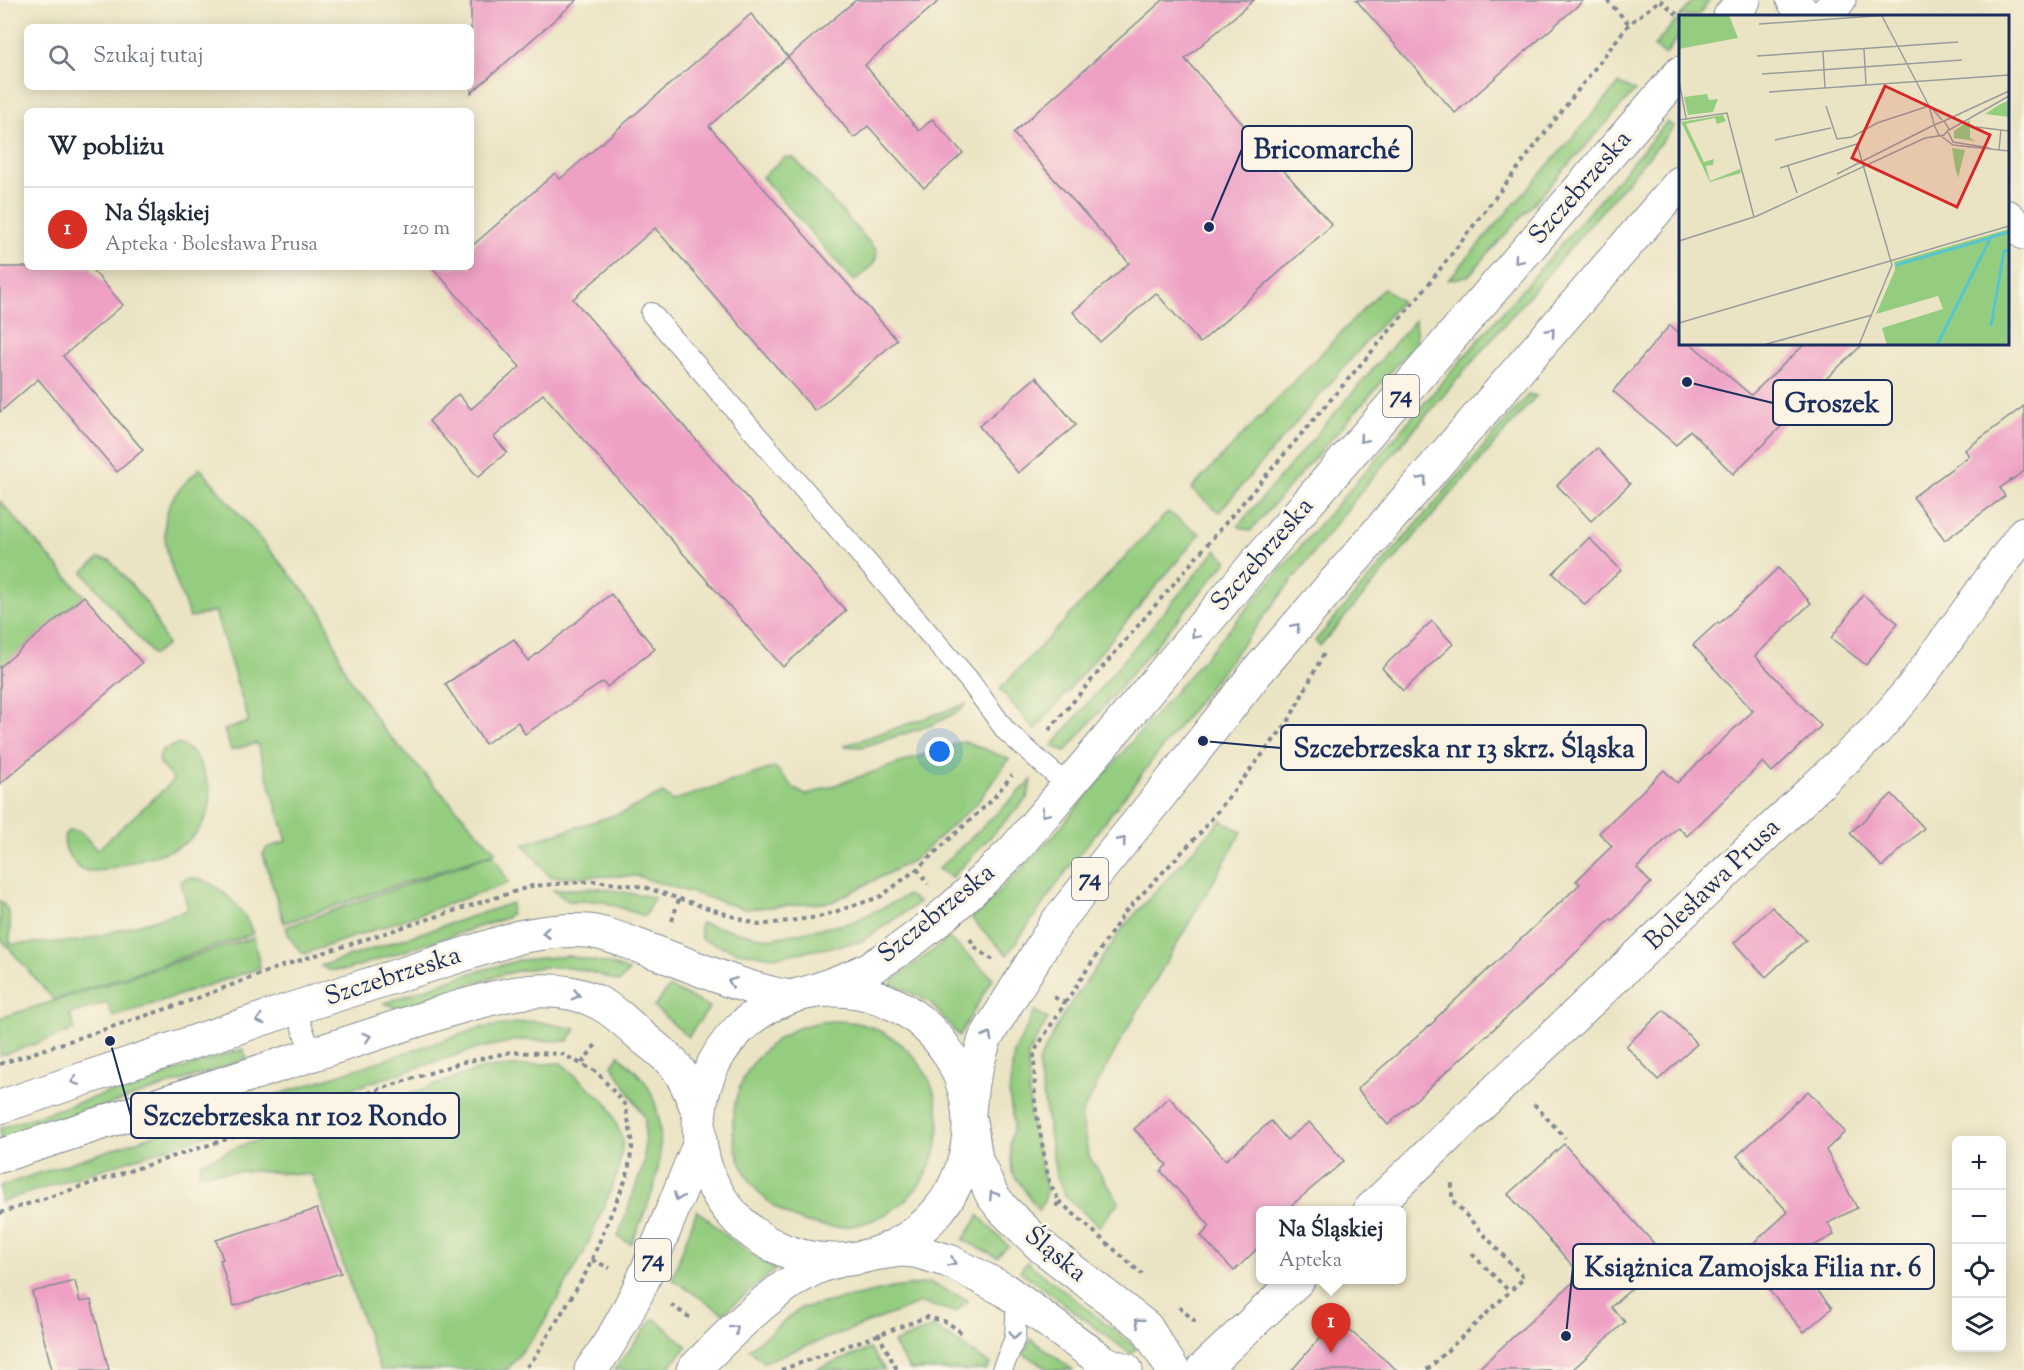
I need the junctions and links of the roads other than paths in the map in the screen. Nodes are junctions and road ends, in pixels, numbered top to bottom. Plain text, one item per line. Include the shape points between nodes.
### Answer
1 (1744, 0) edge
2 (1793, 0) edge
3 (1839, 0) edge
4 (1731, 15) edge
5 (1803, 15) edge
6 (1825, 15) edge
7 (1679, 75) edge
8 (1679, 184) edge
9 (2009, 219) edge
10 (2024, 233) edge
11 (651, 314) dead end
12 (2024, 533) edge
13 (1068, 786) junction
14 (799, 995) junction
15 (295, 1008) junction
16 (312, 1056) junction
17 (0, 1107) edge
18 (969, 1116) junction
19 (700, 1129) junction
20 (0, 1156) edge
21 (1374, 1206) edge
22 (860, 1257) junction
23 (1294, 1284) edge
24 (1017, 1298) junction
25 (591, 1370) edge
26 (693, 1370) edge
27 (1002, 1370) edge
28 (1126, 1370) edge
29 (1173, 1370) edge
30 (1202, 1370) edge

1 - 4 main road
2 - 5 main road
3 - 6 main road
7 -> 13 main road, Szczebrzeska / 74 via 1260,558
18 -> 8 main road, 74 via 972,1083 985,1039 1057,922 1257,672
9 - 10 main road
11 - 13 lane via 969,680 1006,731
12 - 21 main road, Bolesława Prusa via 1912,688 1877,729
13 -> 14 main road, Szczebrzeska / 74 via 980,884 909,941 869,969
14 -> 15 main road, Szczebrzeska via 760,992 628,942 589,931 569,931 519,937
14 - 18 main road, 74 via 839,990 868,993 919,1019 956,1064
14 - 19 main road, 74 via 756,1014 723,1048 703,1091
15 - 16 lane
15 -> 17 main road, Szczebrzeska
16 -> 19 main road, Szczebrzeska via 483,1000 544,990 580,995 621,1018 676,1068 690,1090
16 - 20 main road, Szczebrzeska
18 - 22 main road, 74 via 959,1178 944,1203 925,1225 901,1242
29 -> 18 main road, Śląska via 1146,1327 1042,1247 1003,1209 992,1195 976,1159
19 - 22 main road, 74 via 707,1172 738,1221 761,1239 788,1252 816,1258
19 -> 25 main road, 74 via 651,1266 629,1311
22 -> 24 main road via 901,1250 928,1253 949,1260
26 -> 22 main road, 74 via 794,1280 829,1262
23 - 30 main road
24 -> 27 lane via 1015,1338
24 - 28 main road via 1105,1364

